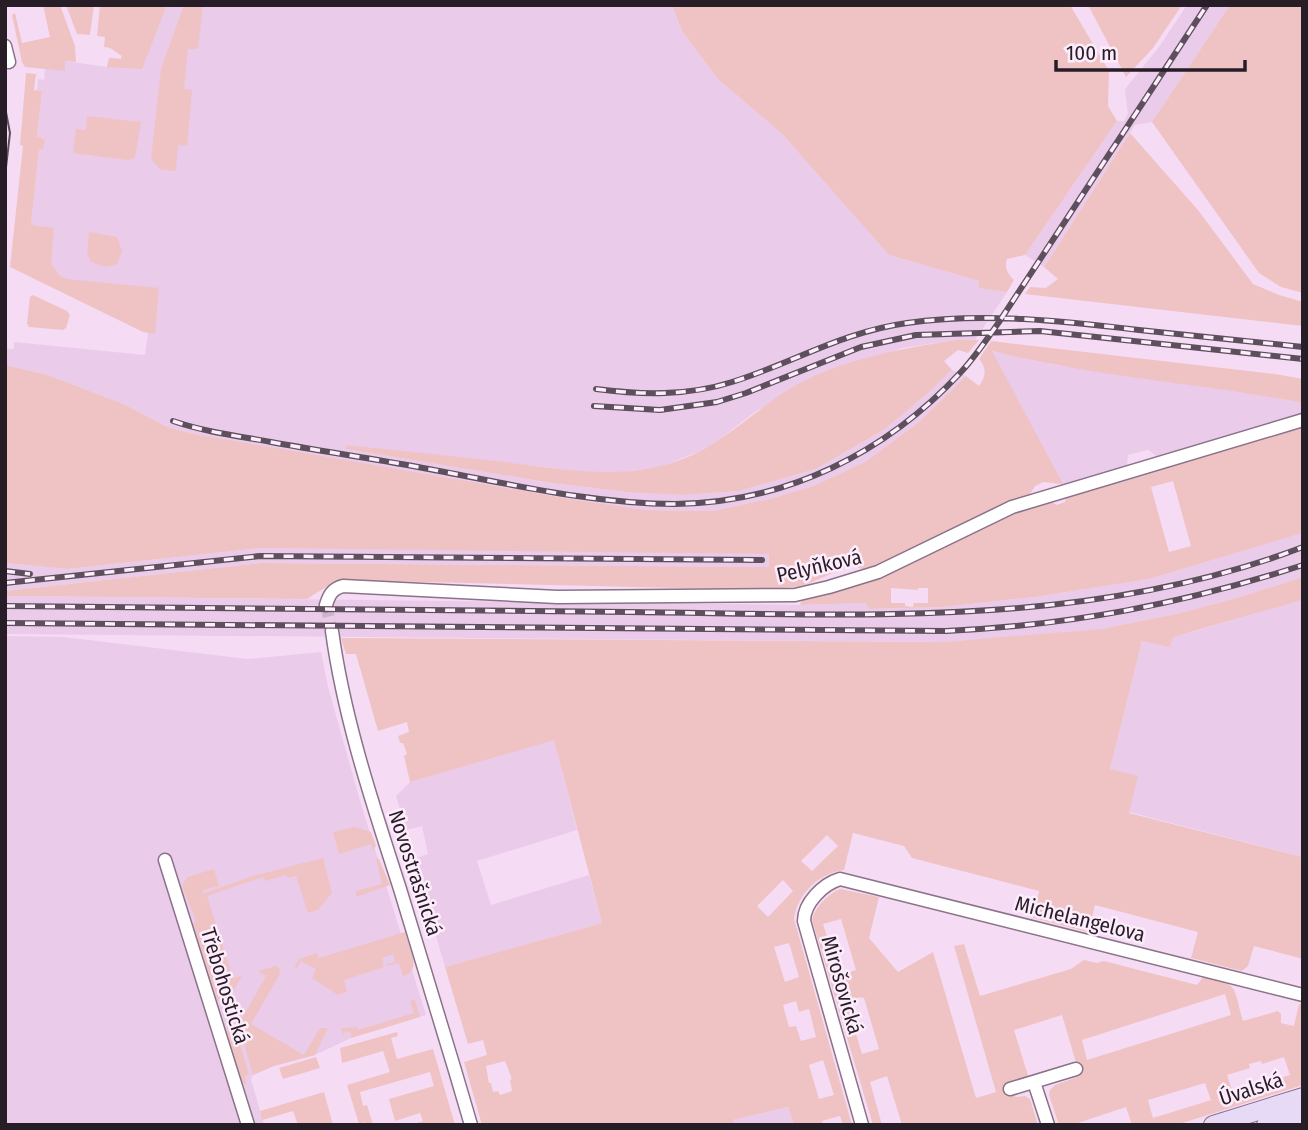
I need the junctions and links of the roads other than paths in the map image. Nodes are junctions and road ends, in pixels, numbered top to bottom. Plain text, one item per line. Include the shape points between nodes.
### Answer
1 (5, 46) edge
2 (9, 62) dead end
3 (1303, 420) edge
4 (327, 605) dead end
5 (332, 631) tunnel mouth
6 (165, 860) dead end
7 (849, 880) joint
8 (1303, 995) edge
9 (1076, 1069) dead end
10 (1034, 1082) junction
11 (1010, 1090) dead end
12 (1303, 1097) edge
13 (1303, 1113) edge
14 (248, 1125) edge
15 (471, 1125) edge
16 (862, 1125) edge
17 (1048, 1125) edge
18 (1213, 1125) edge
19 (1266, 1125) edge

1 - 2 street
3 - 4 street, Pelyňková via 1012,507 878,572 795,595 557,597 343,586 328,595
5 - 15 street, Novostrašnická via 371,798
6 - 14 street, Třebohostická
7 - 8 street, Michelangelova
7 - 16 street, Mirošovická via 829,883 806,907 804,921
9 - 10 street
10 - 11 street
10 - 17 street
12 - 18 main road, Úvalská
13 - 19 main road, Úvalská

